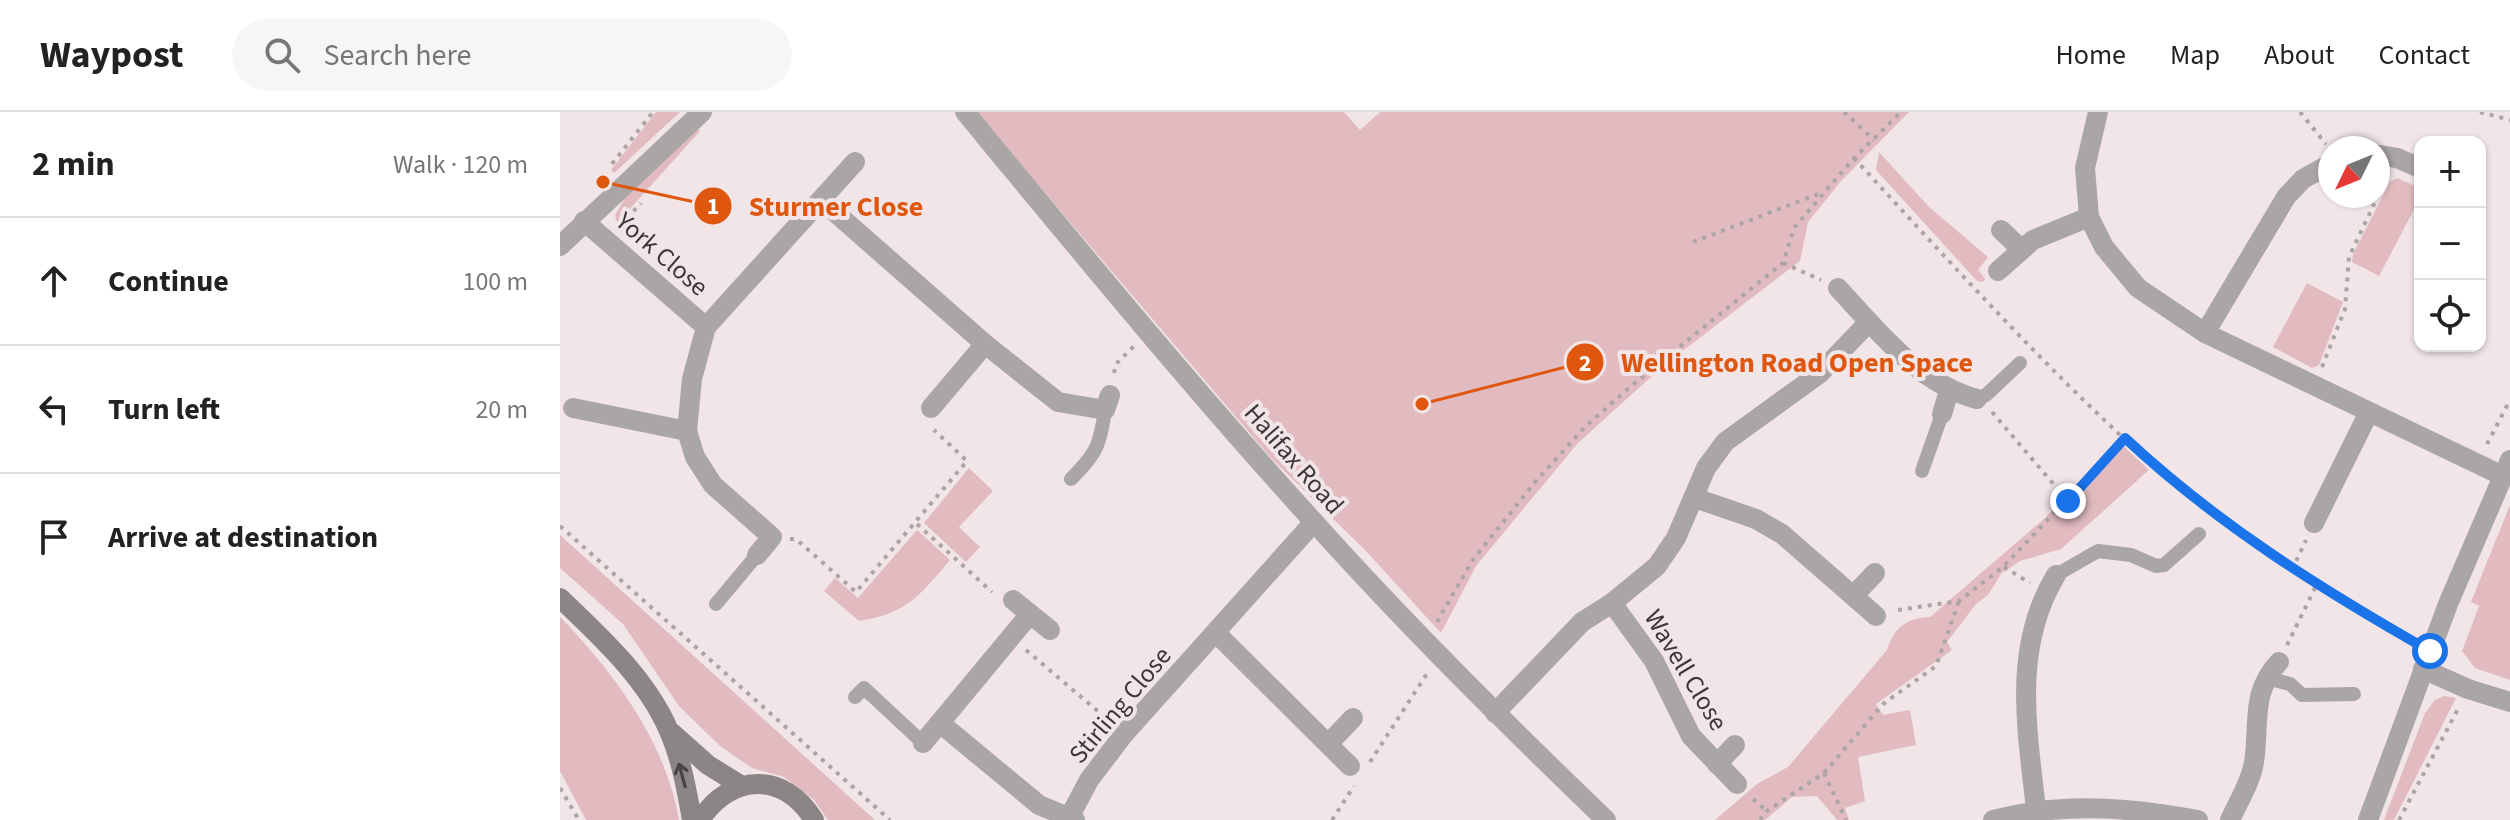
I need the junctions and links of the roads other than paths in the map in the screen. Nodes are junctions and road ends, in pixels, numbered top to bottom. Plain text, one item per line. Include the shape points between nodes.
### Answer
1 (702, 112) edge
2 (965, 112) edge
3 (2098, 112) edge
4 (2390, 157) edge
5 (855, 162) dead end
6 (2414, 166) edge
7 (2318, 171) edge
8 (821, 200) junction
9 (2089, 217) junction
10 (584, 221) junction
11 (2001, 230) dead end
12 (560, 246) edge
13 (2020, 248) junction
14 (1998, 271) dead end
15 (1838, 288) road end
16 (1869, 322) junction
17 (706, 327) junction
18 (2205, 333) junction
19 (985, 344) junction
20 (2020, 363) dead end
21 (1949, 391) junction
22 (1977, 399) joint
23 (1108, 403) joint
24 (573, 408) dead end
25 (931, 408) road end
26 (1942, 414) joint
27 (2368, 414) junction
28 (687, 431) junction
29 (2506, 468) edge
30 (1922, 471) dead end
31 (1071, 479) dead end
32 (1695, 498) junction
33 (1314, 522) junction
34 (2314, 523) road end
35 (2199, 534) dead end
36 (757, 555) joint
37 (1875, 573) dead end
38 (2051, 584) joint
39 (1854, 595) junction
40 (560, 598) edge
41 (1013, 600) road end
42 (1612, 603) junction
43 (716, 604) dead end
44 (1030, 614) junction
45 (1876, 616) road end
46 (1050, 630) dead end
47 (1216, 633) junction
48 (2427, 660) junction
49 (2263, 678) joint
50 (2354, 694) dead end
51 (855, 697) dead end
52 (2510, 702) edge
53 (1495, 713) junction
54 (1353, 718) dead end
55 (940, 723) junction
56 (669, 731) junction
57 (923, 743) joint
58 (1328, 744) junction
59 (1735, 745) dead end
60 (1717, 764) junction
61 (1360, 768) road end
62 (1737, 784) dead end
63 (742, 786) junction
64 (2036, 809) junction
65 (810, 813) edge
66 (1072, 818) edge
67 (692, 820) edge
68 (700, 820) edge
69 (822, 820) edge
70 (1606, 820) edge
71 (1993, 820) edge
72 (2198, 820) edge
73 (2230, 820) edge
74 (2368, 820) edge

1 - 10 street
2 - 33 street, Halifax Road
3 - 9 street via 2085,168
4 - 6 street
5 - 8 street, York Close
7 - 18 street via 2279,205
8 - 17 street, York Close
8 - 19 street
9 - 13 street
9 - 18 street via 2104,247 2138,288
10 - 12 street
10 - 17 street, York Close
11 - 13 street
13 - 14 street
15 - 16 street
16 - 21 street via 1924,376
16 - 32 street, Wavell Close via 1819,374 1725,442 1706,468
17 - 28 street, York Close via 692,379
18 - 27 street
19 - 23 street via 1058,402
19 - 25 street
20 - 22 lane
21 - 22 street
21 - 26 street
23 - 31 lane via 1094,456
24 - 28 street
26 - 30 lane
27 - 29 street via 2477,465
27 - 34 street
28 - 36 street, York Close via 695,457 713,485 772,537
29 - 48 street
32 - 39 street via 1782,534
32 - 42 street, Wavell Close via 1657,566
33 - 47 street, Stirling Close
33 - 53 street, Halifax Road
35 - 38 lane via 2164,565 2098,551
36 - 43 lane
37 - 39 street
38 - 64 street via 2034,623 2024,677
39 - 45 street
40 - 56 main road via 631,672
41 - 44 street
42 - 53 street, Wavell Close via 1582,622
42 - 60 street, Wavell Close via 1654,661 1691,736
44 - 46 street
44 - 55 street
47 - 58 street
47 - 66 street, Stirling Close via 1124,734 1089,780
48 - 52 street via 2468,689
48 - 74 street
49 - 50 lane via 2290,684 2302,695
49 - 73 street via 2254,718 2254,762
51 - 57 lane via 864,688
53 - 70 street, Halifax Road
54 - 58 street
55 - 57 street
55 - 66 street, Stirling Close via 1039,805
56 - 63 main road
67 -> 56 main road
58 - 61 street
59 - 60 street, Wavell Close
60 - 62 street, Wavell Close
63 - 65 main road via 776,787
63 - 68 main road via 717,799
64 - 71 street
64 - 72 street via 2135,808
65 - 69 main road

